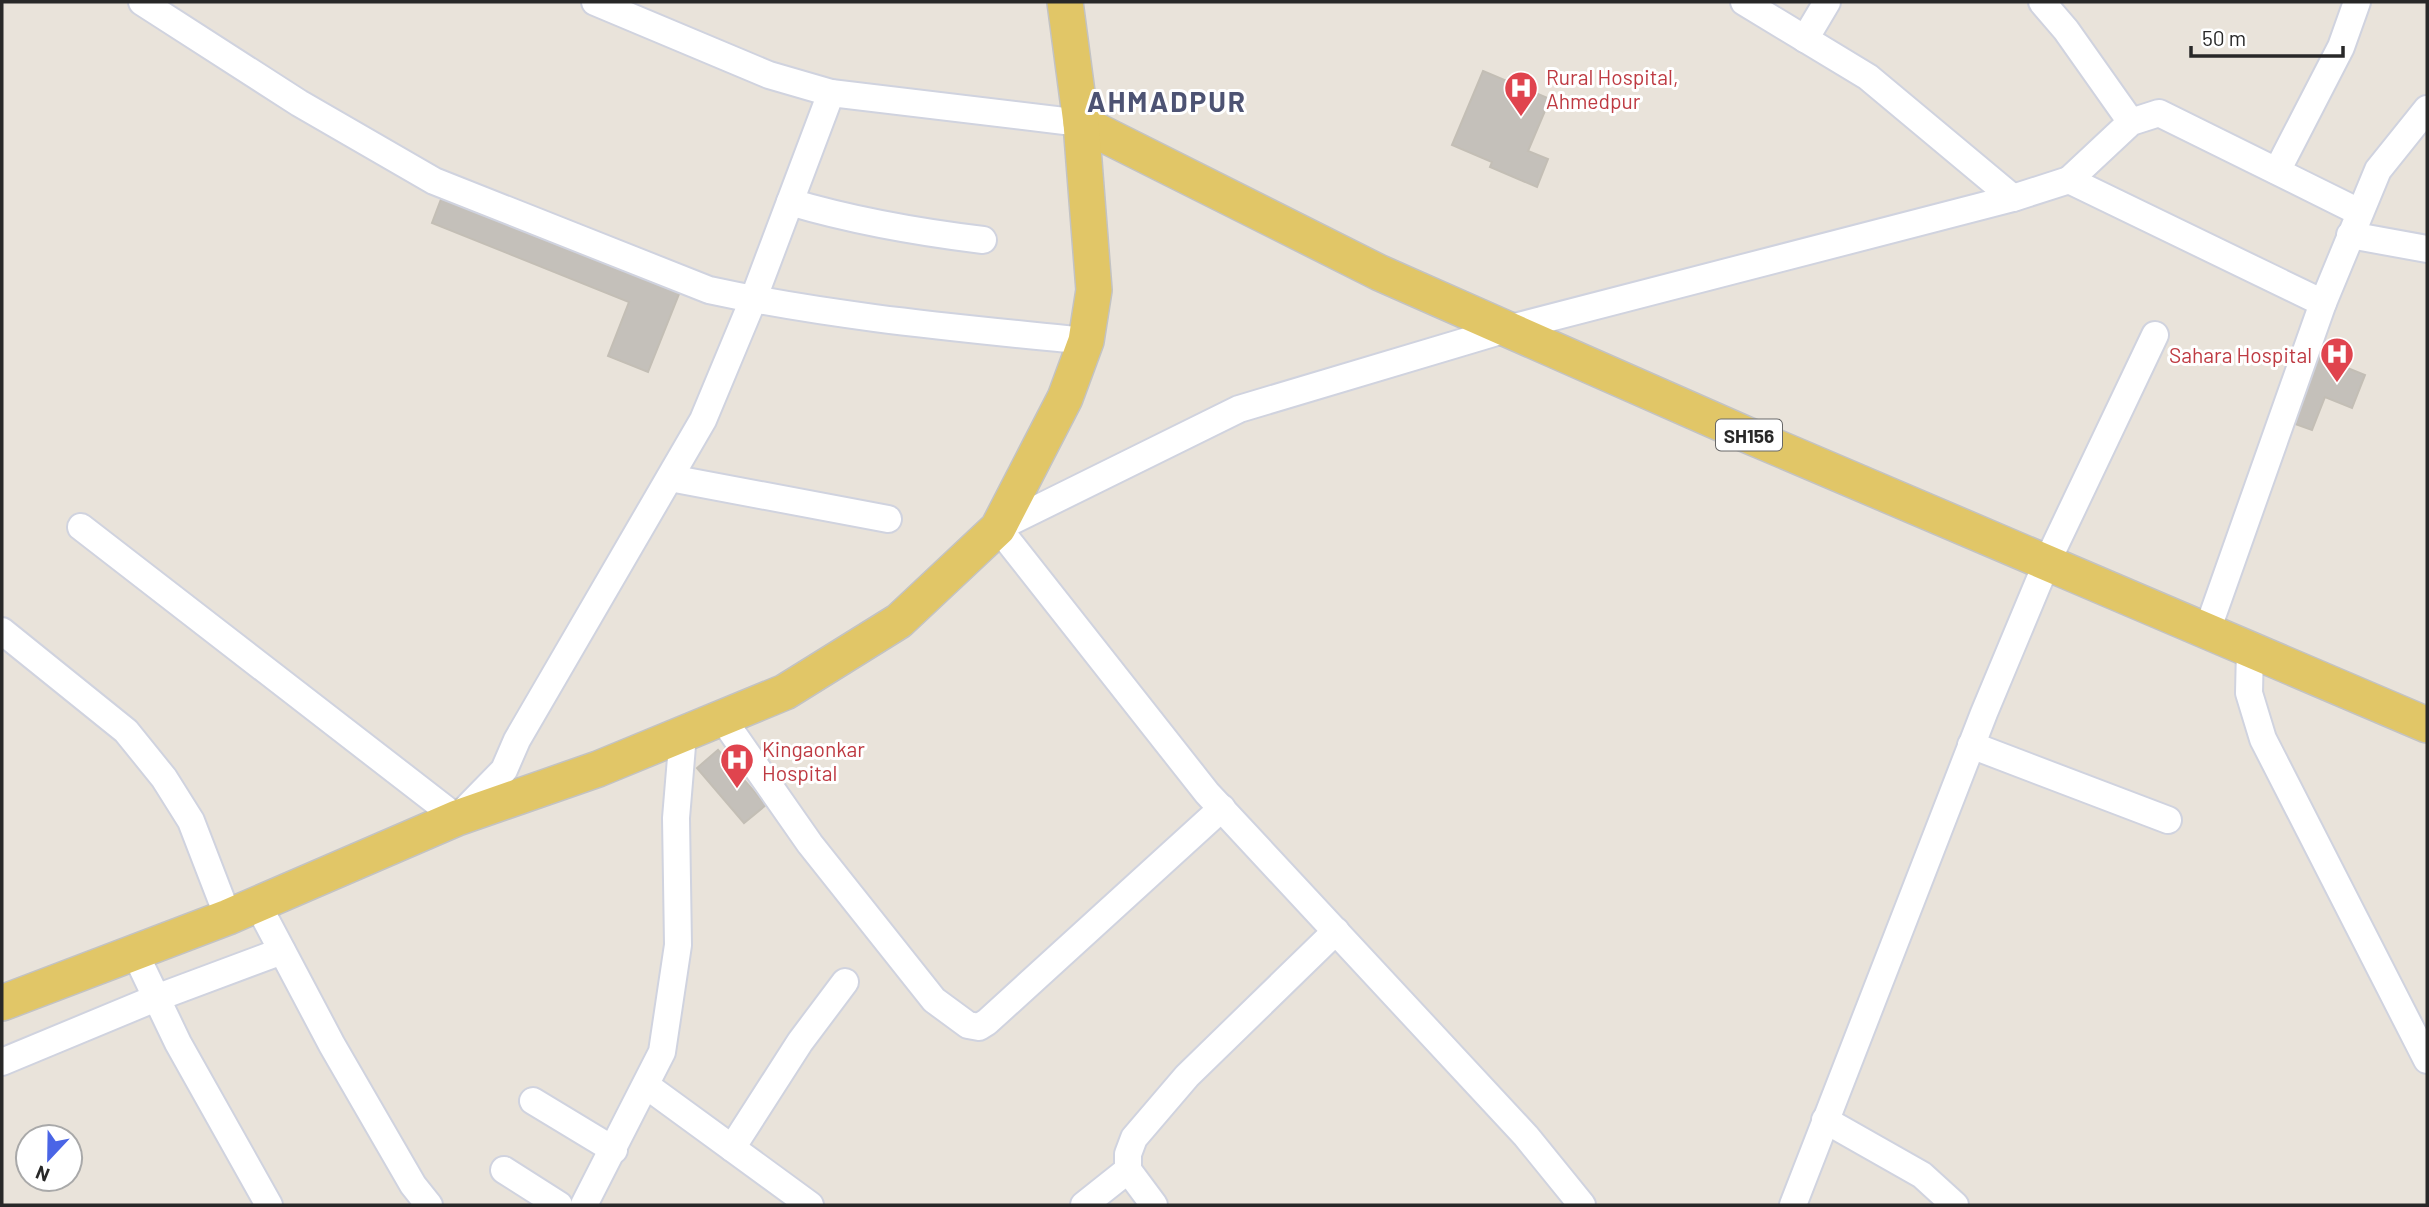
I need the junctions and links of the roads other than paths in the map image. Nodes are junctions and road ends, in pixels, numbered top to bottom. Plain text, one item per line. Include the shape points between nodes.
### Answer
1 (142, 2) edge
2 (595, 2) edge
3 (1065, 2) edge
4 (1744, 2) edge
5 (1827, 2) edge
6 (2042, 2) edge
7 (2357, 2) edge
8 (1805, 39) junction
9 (831, 93) junction
10 (2427, 109) edge
11 (2132, 121) junction
12 (1081, 123) junction
13 (2277, 171) junction
14 (2068, 180) junction
15 (2013, 198) junction
16 (790, 202) junction
17 (2355, 224) junction
18 (983, 240) dead end
19 (2427, 249) edge
20 (753, 300) junction
21 (2323, 303) junction
22 (1507, 328) junction
23 (2155, 335) dead end
24 (1086, 341) junction
25 (670, 478) junction
26 (888, 519) dead end
27 (81, 527) dead end
28 (998, 528) junction
29 (2047, 562) junction
30 (2, 631) edge
31 (2207, 631) junction
32 (2250, 649) junction
33 (722, 718) junction
34 (2427, 725) edge
35 (683, 734) junction
36 (1971, 745) junction
37 (1222, 808) junction
38 (457, 818) junction
39 (2168, 820) dead end
40 (243, 911) junction
41 (1336, 931) junction
42 (282, 951) junction
43 (135, 953) junction
44 (845, 982) dead end
45 (156, 998) junction
46 (2, 1003) edge
47 (2427, 1060) edge
48 (2, 1062) edge
49 (647, 1086) junction
50 (533, 1101) dead end
51 (1825, 1120) junction
52 (732, 1148) junction
53 (614, 1150) junction
54 (504, 1170) dead end
55 (1128, 1170) junction
56 (798, 1202) edge
57 (269, 1205) edge
58 (429, 1205) edge
59 (559, 1205) edge
60 (584, 1205) edge
61 (1084, 1205) edge
62 (1154, 1205) edge
63 (1582, 1205) edge
64 (1793, 1205) edge
65 (1955, 1205) edge

1 - 20 street via 299,103 434,181 709,290
2 - 9 street via 768,75
3 - 12 main road
4 - 8 street
5 - 8 street
6 - 11 street
7 - 13 street via 2341,47
8 - 15 street via 1868,77
9 - 12 street
9 - 16 street
10 - 17 street via 2378,170
11 - 13 street via 2159,113
11 - 14 street
12 - 22 main road, SH156 via 1380,273
12 - 24 main road via 1094,290
13 - 17 street
14 - 15 street
14 - 21 street
15 - 22 street
16 - 18 street via 849,220
16 - 20 street
17 - 19 street
17 - 21 street
20 - 24 street via 909,323
20 - 25 street via 703,420
21 - 31 street
22 - 28 street via 1239,409
22 - 29 main road, SH156
23 - 29 street
24 - 28 main road via 1065,398
25 - 26 street
25 - 38 street via 517,740 504,770
27 - 38 street
28 - 33 main road via 898,621 785,692
28 - 37 street
29 - 31 main road, SH156
29 - 36 street
30 - 40 street via 126,731 164,778
31 - 32 main road, SH156
32 - 34 main road, SH156
32 - 47 street via 2249,693 2263,739
33 - 35 main road
33 - 37 street via 810,844 934,1000 968,1025 979,1027
35 - 38 main road
35 - 49 street via 676,818 678,945 662,1052
36 - 39 street
36 - 51 street
37 - 41 street
38 - 40 main road
40 - 42 street
40 - 43 main road
41 - 55 street via 1187,1076 1134,1138
41 - 63 street via 1526,1136
42 - 45 street
42 - 58 street via 413,1185
43 - 45 street
43 - 46 main road
44 - 52 street
45 - 48 street
45 - 57 street
49 - 52 street
49 - 53 street
50 - 53 street
51 - 64 street
51 - 65 street via 1922,1175
52 - 56 street
53 - 60 street
54 - 59 street
55 - 61 street
55 - 62 street

